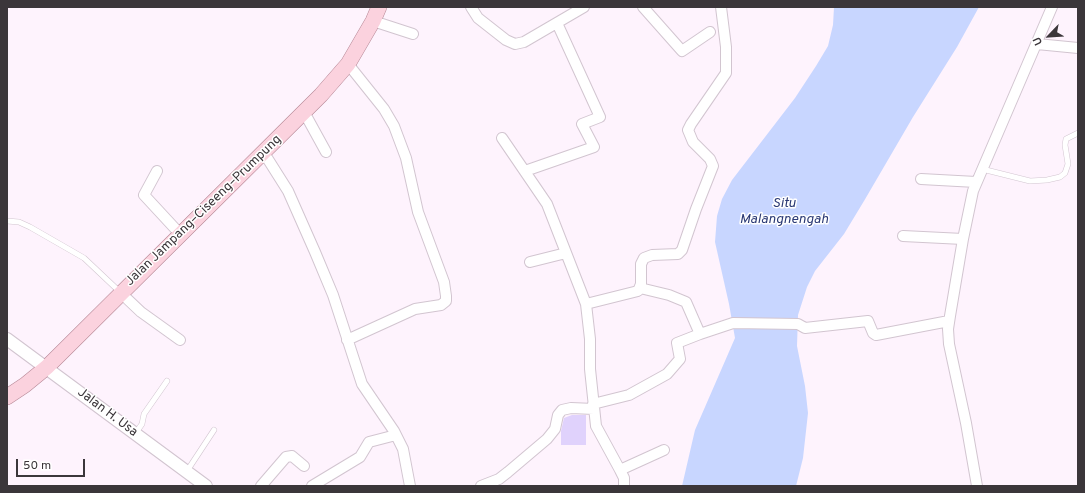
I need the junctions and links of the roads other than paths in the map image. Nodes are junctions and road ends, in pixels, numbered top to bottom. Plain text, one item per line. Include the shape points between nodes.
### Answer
1 (471, 7) edge
2 (584, 7) edge
3 (643, 7) edge
4 (721, 7) edge
5 (1052, 7) edge
6 (376, 14) edge
7 (556, 23) junction
8 (710, 32) dead end
9 (413, 34) dead end
10 (1037, 44) junction
11 (1078, 48) edge
12 (348, 64) junction
13 (304, 112) junction
14 (1078, 133) edge
15 (502, 138) dead end
16 (326, 152) dead end
17 (264, 153) junction
18 (982, 168) junction
19 (157, 171) dead end
20 (525, 171) junction
21 (921, 179) dead end
22 (976, 182) junction
23 (7, 221) edge
24 (181, 235) junction
25 (903, 236) dead end
26 (963, 239) junction
27 (566, 252) junction
28 (530, 262) dead end
29 (640, 288) junction
30 (120, 293) junction
31 (586, 304) junction
32 (950, 321) junction
33 (700, 334) junction
34 (7, 338) edge
35 (180, 340) dead end
36 (347, 340) junction
37 (47, 367) junction
38 (167, 381) dead end
39 (7, 397) edge
40 (594, 407) junction
41 (214, 430) dead end
42 (135, 435) junction
43 (396, 435) junction
44 (664, 450) dead end
45 (304, 466) dead end
46 (620, 470) junction
47 (186, 472) junction
48 (206, 486) edge
49 (261, 486) edge
50 (312, 486) edge
51 (410, 486) edge
52 (481, 486) edge
53 (624, 486) edge
54 (977, 486) edge

1 - 7 street via 478,18 515,44 524,42
2 - 7 street
3 - 8 street via 682,51
4 - 29 street via 726,73 688,130 693,142 712,162 711,172 682,250 672,256 652,255 644,258 641,264
5 - 10 street
6 - 9 street
6 - 12 main road, Jalan Jampang–Ciseeng–Prumpung
7 - 20 street via 600,117 582,124 594,148
10 - 11 street
10 - 18 street
12 - 13 main road, Jalan Jampang–Ciseeng–Prumpung
12 - 36 street via 384,109 394,126 406,158 418,212 444,282 446,301 441,305 415,309
13 - 16 street
13 - 17 main road, Jalan Jampang–Ciseeng–Prumpung
14 - 18 lane via 1066,139 1068,164 1065,173 1060,177 1030,181
15 - 20 street
17 - 24 main road, Jalan Jampang–Ciseeng–Prumpung
17 - 36 street via 288,191 333,295
18 - 22 street
19 - 24 street via 144,195
20 - 27 street via 547,204
21 - 22 street
22 - 26 street
23 - 30 lane via 19,222 30,227 84,258
24 - 30 main road, Jalan Jampang–Ciseeng–Prumpung
25 - 26 street
26 - 32 street
27 - 28 street
27 - 31 street
29 - 31 street via 638,291
29 - 33 street via 686,302
30 - 35 street via 141,312
30 - 37 main road, Jalan Jampang–Ciseeng–Prumpung
31 - 40 street
32 - 33 street via 876,335 872,333 868,321 805,328 798,324 733,323
32 - 54 street via 949,344
33 - 40 street via 678,343 680,359 667,374 629,395
34 - 37 street, Jalan H. Usa
36 - 43 street via 362,384
37 - 39 main road, Jalan Jampang–Ciseeng–Prumpung
37 - 42 street, Jalan H. Usa
38 - 42 lane via 144,414 142,424
40 - 46 street via 599,434
40 - 52 street via 562,410 558,415 555,429 547,438 508,472
41 - 47 lane
42 - 47 street, Jalan H. Usa
43 - 50 street via 369,442 360,457
43 - 51 street via 407,461
44 - 46 street
45 - 49 street via 292,456 286,457
46 - 53 street
47 - 48 street, Jalan H. Usa

